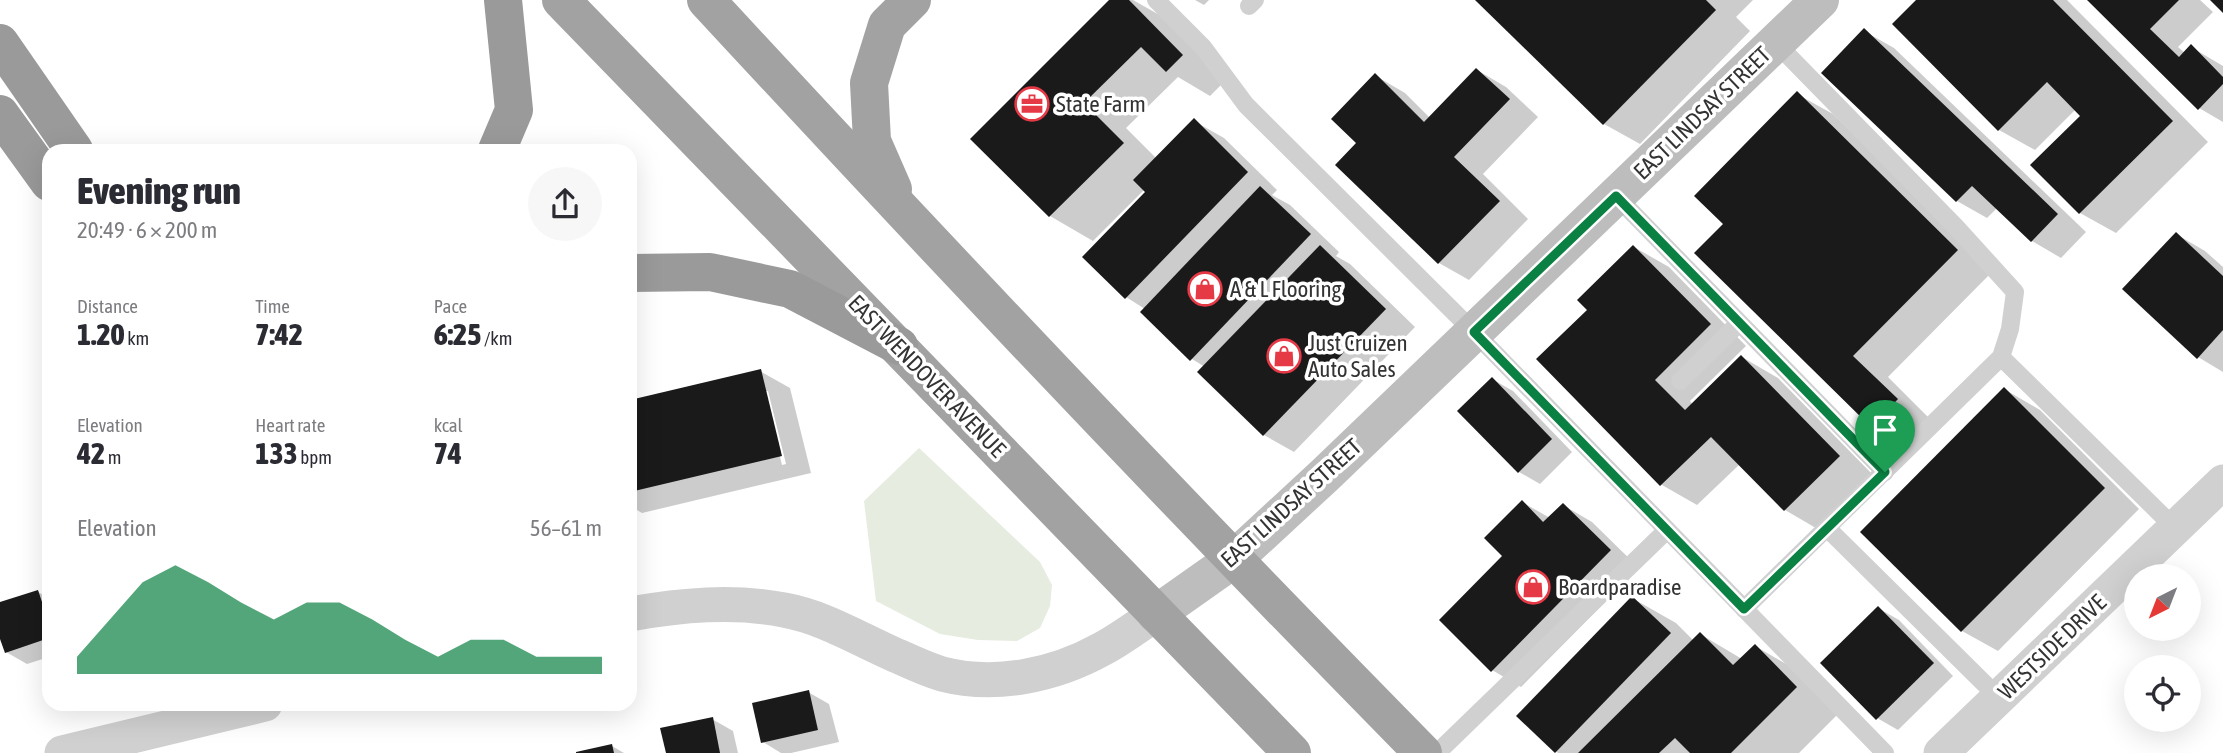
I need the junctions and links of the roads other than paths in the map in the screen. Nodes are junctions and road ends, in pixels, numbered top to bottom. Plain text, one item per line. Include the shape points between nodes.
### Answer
1 (503, 0) edge
2 (561, 0) edge
3 (706, 0) edge
4 (912, 0) edge
5 (1156, 0) edge
6 (1797, 18) edge
7 (0, 43) edge
8 (0, 114) edge
9 (70, 144) edge
10 (500, 144) edge
11 (42, 171) edge
12 (1616, 196) junction
13 (903, 213) junction
14 (637, 273) edge
15 (1740, 323) junction
16 (1474, 332) junction
17 (899, 346) junction
18 (2001, 357) junction
19 (1680, 381) dead end
20 (1885, 472) junction
21 (2223, 482) edge
22 (1827, 528) junction
23 (2175, 528) junction
24 (1667, 530) junction
25 (1234, 559) junction
26 (1744, 609) junction
27 (637, 613) edge
28 (1156, 614) junction
29 (1999, 698) junction
30 (236, 711) edge
31 (62, 753) edge
32 (1292, 753) edge
33 (1423, 753) edge
34 (1437, 753) edge
35 (1885, 753) edge
36 (1941, 753) edge

1 - 10 highway via 514,110
2 - 17 highway, EAST WENDOVER AVENUE
3 - 13 highway
4 - 13 highway via 887,25 869,83 872,141
5 - 16 lane via 1203,47 1246,105
6 - 12 main road, EAST LINDSAY STREET
6 - 18 lane via 1956,227 2015,292
7 - 9 highway
8 - 11 highway
12 - 15 lane
12 - 16 main road, EAST LINDSAY STREET
13 - 25 highway
14 - 17 highway via 710,272 790,289
15 - 19 lane
15 - 20 lane
16 - 24 lane
16 - 25 main road, EAST LINDSAY STREET
17 - 28 highway, EAST WENDOVER AVENUE
18 - 20 lane
18 - 23 lane
20 - 22 lane
21 - 23 street, WESTSIDE DRIVE
22 - 26 lane
22 - 29 lane
23 - 29 street, WESTSIDE DRIVE
24 - 26 lane
24 - 34 lane
25 - 28 main road, EAST LINDSAY STREET
25 - 33 highway
26 - 35 lane
27 - 28 street, EAST LINDSAY STREET via 701,605 786,610 834,625 943,674 979,679 1017,678 1059,668 1102,649
28 - 32 highway, EAST WENDOVER AVENUE
29 - 36 street, WESTSIDE DRIVE
30 - 31 street

